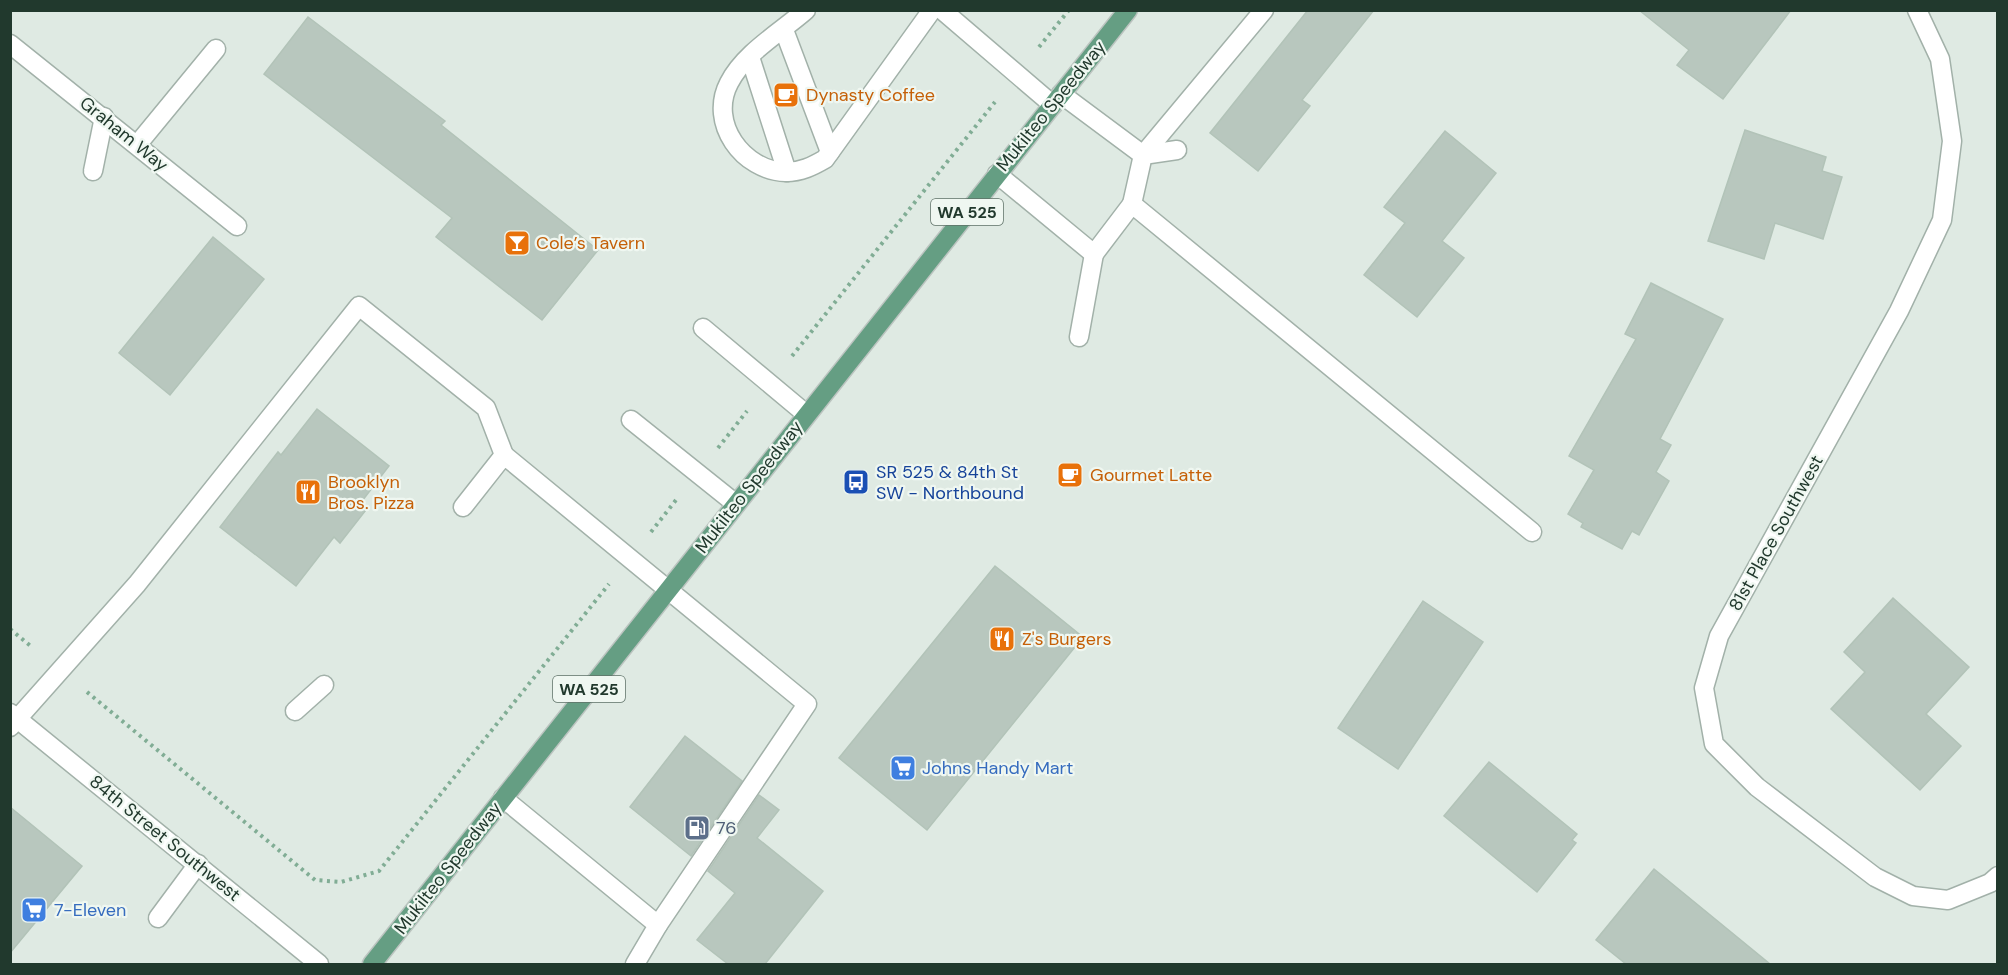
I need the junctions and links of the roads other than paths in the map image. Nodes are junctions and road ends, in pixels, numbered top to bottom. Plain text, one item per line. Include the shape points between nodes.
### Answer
1 (806, 10) edge
2 (932, 10) edge
3 (942, 10) edge
4 (1128, 10) edge
5 (1263, 10) edge
6 (1917, 10) edge
7 (784, 30) junction
8 (10, 44) edge
9 (216, 49) dead end
10 (750, 57) junction
11 (1057, 99) junction
12 (105, 117) junction
13 (137, 145) junction
14 (1177, 150) dead end
15 (830, 152) junction
16 (1143, 155) junction
17 (93, 171) dead end
18 (787, 172) junction
19 (997, 174) junction
20 (1132, 204) junction
21 (237, 226) dead end
22 (1094, 254) junction
23 (703, 328) dead end
24 (1079, 337) dead end
25 (806, 414) junction
26 (631, 420) dead end
27 (504, 455) junction
28 (736, 504) junction
29 (464, 507) dead end
30 (1532, 532) dead end
31 (668, 589) junction
32 (324, 685) dead end
33 (295, 711) dead end
34 (13, 720) edge
35 (504, 798) junction
36 (198, 864) junction
37 (1998, 876) edge
38 (158, 918) dead end
39 (658, 926) junction
40 (320, 964) edge
41 (372, 964) edge
42 (635, 964) edge

1 - 7 street
2 - 15 street
3 - 11 street
4 - 11 main road, Mukilteo Speedway / WA 525
5 - 16 street
6 - 37 street, 81st Place Southwest via 1940,59 1952,141 1942,220 1899,311 1719,636 1704,688 1714,744 1757,787 1875,876 1913,896 1948,900
7 - 10 street
7 - 15 street
8 - 12 street, Graham Way
9 - 13 street
10 - 18 street
10 - 18 street via 728,85 723,105 726,125 734,144 748,159 767,169
11 - 16 street
11 - 19 main road, Mukilteo Speedway / WA 525
12 - 13 street, Graham Way
12 - 17 street
13 - 21 street, Graham Way
14 - 16 street
15 - 18 street via 807,169
16 - 20 street
19 - 22 street
19 - 25 main road, Mukilteo Speedway / WA 525
20 - 22 street
20 - 30 street
22 - 24 street
23 - 25 street
25 - 28 main road, Mukilteo Speedway / WA 525
26 - 28 street
27 - 29 street
27 - 31 street
27 - 34 street via 486,408 359,306 137,584
28 - 31 main road, Mukilteo Speedway / WA 525
31 - 35 main road, Mukilteo Speedway / WA 525
31 - 39 street via 807,704
32 - 33 street
34 - 36 street, 84th Street Southwest
35 - 39 street
35 - 41 main road, Mukilteo Speedway / WA 525
36 - 38 street
36 - 40 street, 84th Street Southwest
39 - 42 street

